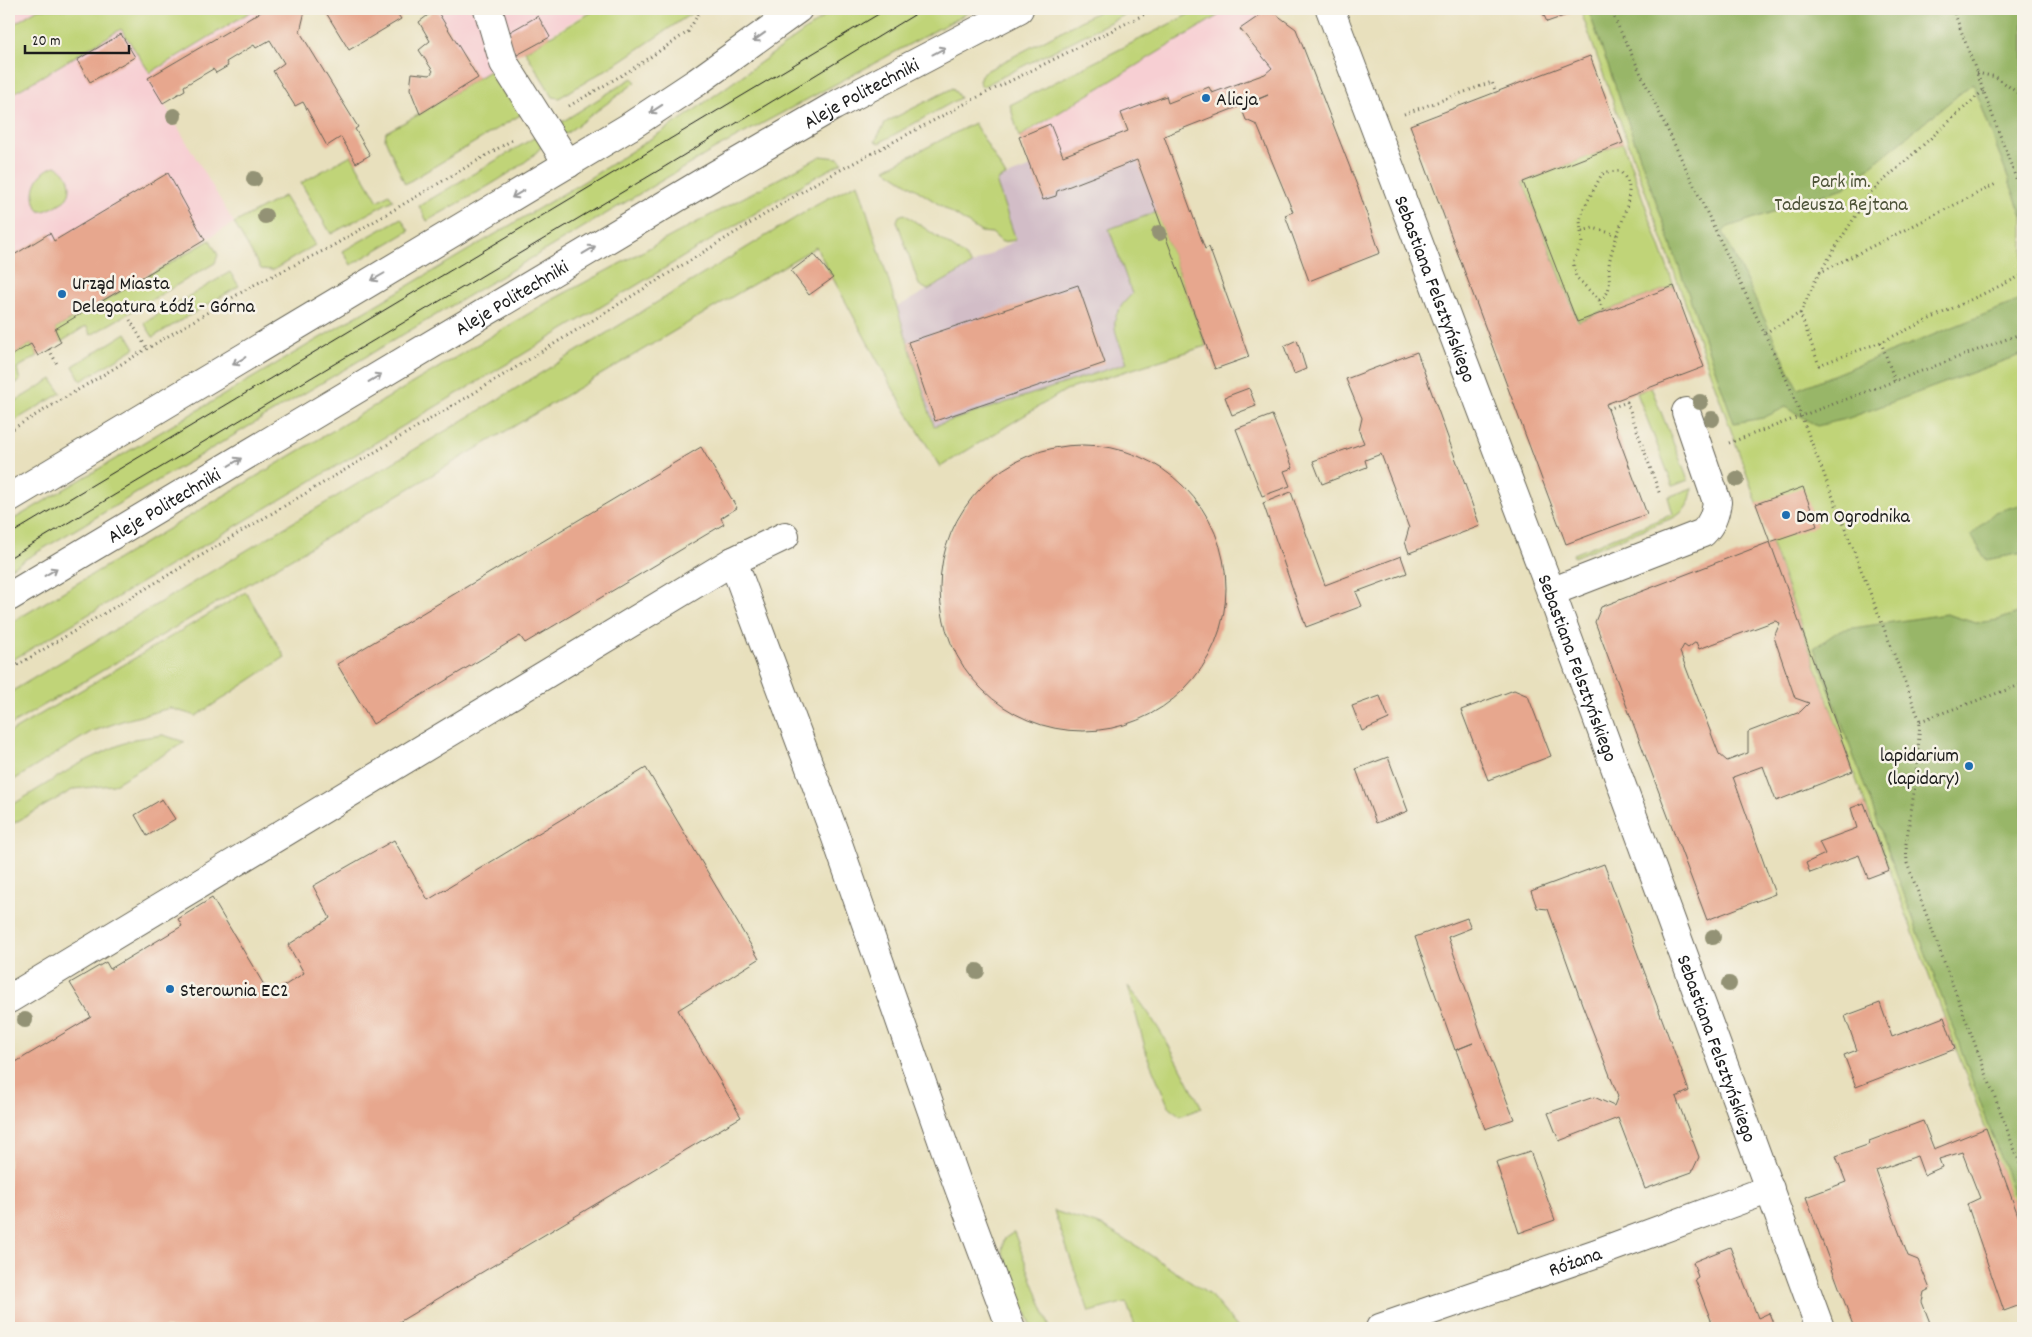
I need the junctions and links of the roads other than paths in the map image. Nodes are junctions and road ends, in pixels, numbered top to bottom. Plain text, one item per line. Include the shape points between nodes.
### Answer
1 (488, 9) edge
2 (798, 9) edge
3 (1019, 9) edge
4 (1330, 9) edge
5 (568, 164) junction
6 (1686, 412) dead end
7 (9, 498) edge
8 (785, 536) dead end
9 (733, 561) junction
10 (1551, 592) junction
11 (9, 597) edge
12 (9, 999) edge
13 (1770, 1189) junction
14 (1395, 1325) edge
15 (1011, 1328) edge
16 (1820, 1328) edge

1 - 5 main road via 504,63
2 -> 5 main road via 697,82
11 -> 3 main road, Aleje Politechniki via 705,181 834,106
4 - 10 main road, Sebastiana Felsztyńskiego
5 -> 7 main road
6 - 10 main road via 1716,502 1708,528 1703,533
8 - 9 main road
9 - 12 main road
9 - 15 main road via 835,835
10 - 13 main road, Sebastiana Felsztyńskiego
13 - 14 main road, Różana
13 - 16 main road, Sebastiana Felsztyńskiego

